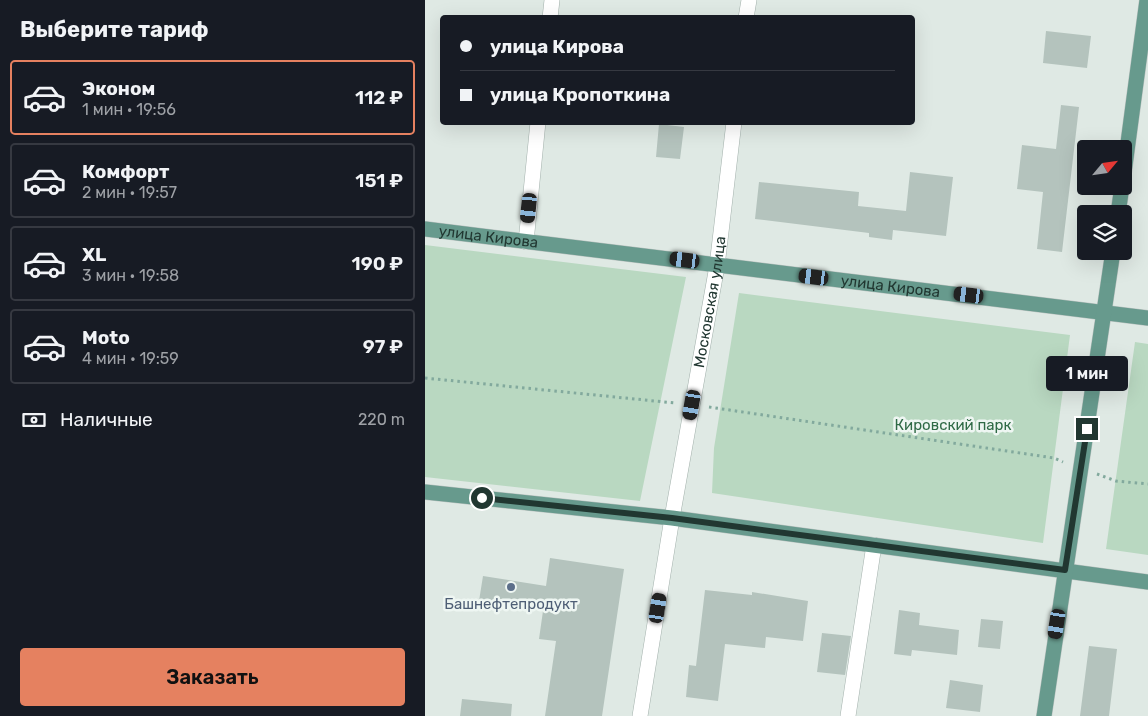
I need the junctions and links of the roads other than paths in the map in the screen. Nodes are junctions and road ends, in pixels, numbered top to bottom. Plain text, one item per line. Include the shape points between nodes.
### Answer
1 (552, 0) edge
2 (749, 0) edge
3 (1147, 0) edge
4 (550, 15) edge
5 (746, 15) edge
6 (539, 125) edge
7 (734, 125) edge
8 (1128, 140) edge
9 (425, 229) edge
10 (525, 242) junction
11 (1112, 260) edge
12 (717, 266) junction
13 (1105, 311) junction
14 (1148, 318) edge
15 (425, 492) edge
16 (672, 518) junction
17 (874, 545) junction
18 (1065, 570) junction
19 (1148, 582) edge
20 (641, 716) edge
21 (848, 716) edge
22 (1043, 716) edge

1 - 4 street
2 - 5 street
3 - 8 main road
6 - 10 street
7 - 12 street, Московская улица
9 - 10 main road, улица Кирова
10 - 12 main road, улица Кирова
11 - 13 main road
12 - 13 main road, улица Кирова
12 - 16 street, Московская улица
13 - 14 main road, улица Кирова
13 - 18 main road
15 - 16 main road
16 - 17 main road
16 - 20 street, Московская улица
17 - 18 main road
17 - 21 street
18 - 19 main road
18 - 22 main road

